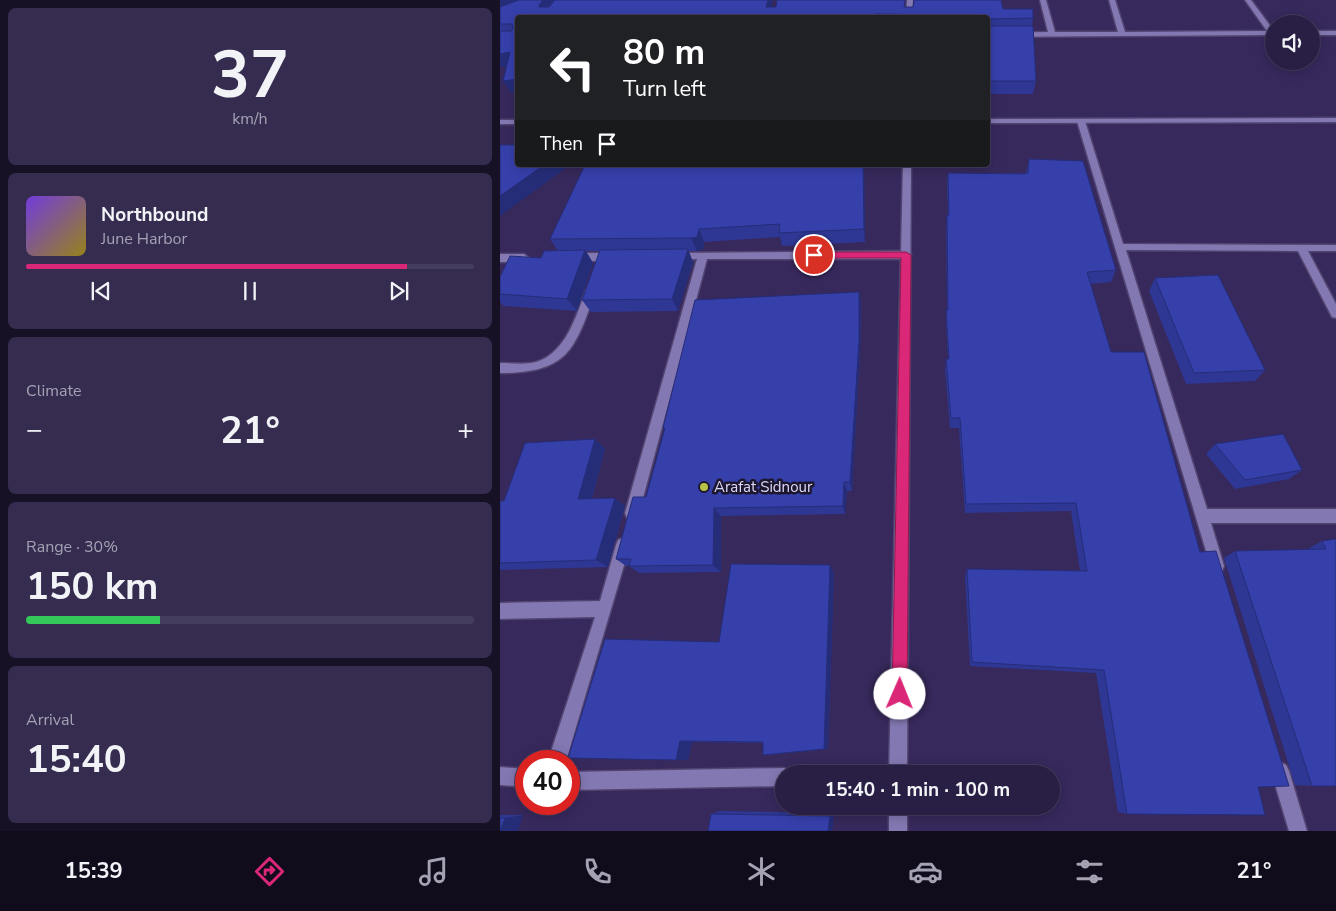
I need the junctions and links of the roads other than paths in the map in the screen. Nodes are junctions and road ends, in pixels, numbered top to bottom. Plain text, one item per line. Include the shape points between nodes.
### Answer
1 (910, 0) edge
2 (1043, 0) edge
3 (1112, 0) edge
4 (1248, 0) edge
5 (909, 15) edge
6 (1265, 22) edge
7 (1265, 33) edge
8 (1320, 33) edge
9 (1336, 33) edge
10 (1052, 34) junction
11 (1122, 34) junction
12 (990, 35) edge
13 (1336, 120) edge
14 (990, 121) edge
15 (1081, 121) junction
16 (500, 122) edge
17 (515, 122) edge
18 (907, 167) edge
19 (1119, 247) junction
20 (1301, 247) junction
21 (1336, 248) edge
22 (906, 255) junction
23 (667, 256) edge
24 (703, 256) junction
25 (566, 257) edge
26 (622, 257) edge
27 (500, 258) edge
28 (538, 258) edge
29 (600, 266) junction
30 (1336, 314) edge
31 (500, 368) edge
32 (1202, 516) junction
33 (1336, 516) edge
34 (1221, 579) edge
35 (605, 608) junction
36 (500, 611) edge
37 (560, 750) edge
38 (1275, 755) edge
39 (898, 765) edge
40 (500, 776) edge
41 (515, 777) edge
42 (775, 777) edge
43 (580, 781) edge
44 (898, 815) edge
45 (898, 831) edge
46 (1298, 831) edge

1 - 5 street
2 - 10 street
3 - 11 street
4 - 6 street
7 - 11 street
8 - 9 street
10 - 11 street
10 - 12 street
13 - 15 street
14 - 15 street
15 - 19 street
16 - 17 street
18 - 22 street
19 - 20 street
19 - 32 street
20 - 21 street
20 - 30 street
22 - 24 street
22 - 39 street
23 - 24 street
24 - 35 street
25 - 29 street
26 - 29 street
27 - 28 street
29 - 31 street via 577,328 555,359 538,366
32 - 33 street
32 - 34 street
35 - 36 street
35 - 37 street
38 - 46 street
40 - 41 street
42 - 43 street
44 - 45 street

